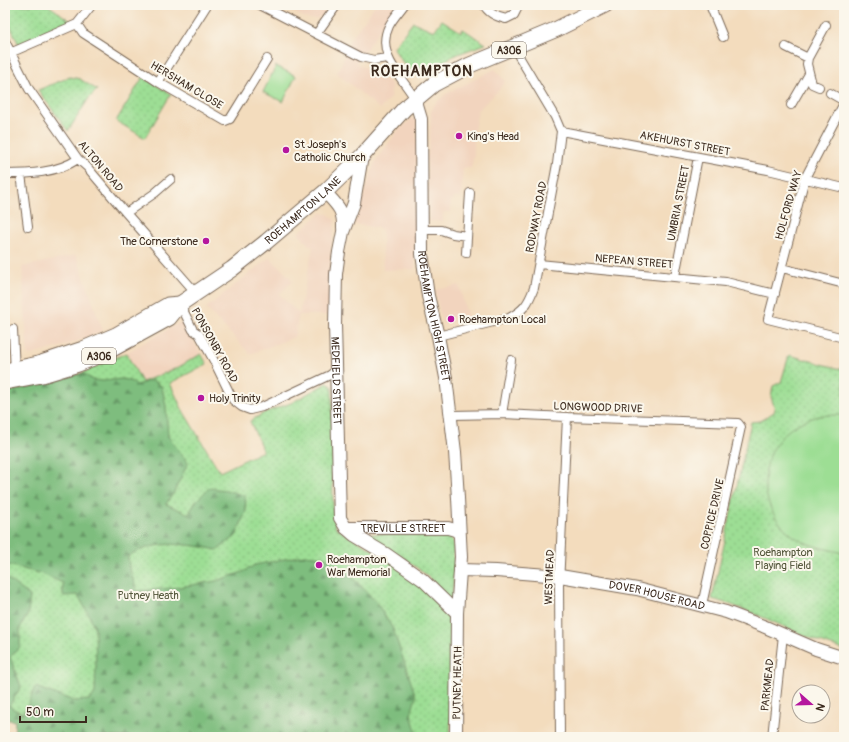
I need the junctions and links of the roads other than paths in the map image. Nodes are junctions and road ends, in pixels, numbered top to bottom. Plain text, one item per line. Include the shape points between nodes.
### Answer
1 (92, 5) edge
2 (207, 5) edge
3 (260, 5) edge
4 (337, 5) edge
5 (404, 5) edge
6 (484, 5) edge
7 (519, 5) edge
8 (605, 5) edge
9 (710, 5) edge
10 (77, 24) junction
11 (826, 25) dead end
12 (317, 33) junction
13 (723, 38) dead end
14 (5, 41) edge
15 (786, 47) dead end
16 (514, 48) junction
17 (10, 53) junction
18 (388, 58) junction
19 (808, 58) junction
20 (267, 59) dead end
21 (809, 74) junction
22 (158, 82) junction
23 (819, 87) dead end
24 (830, 93) dead end
25 (415, 99) junction
26 (844, 102) edge
27 (791, 105) dead end
28 (561, 131) junction
29 (362, 156) junction
30 (698, 157) junction
31 (78, 159) junction
32 (5, 174) edge
33 (21, 174) junction
34 (805, 178) junction
35 (170, 179) dead end
36 (844, 188) edge
37 (325, 192) junction
38 (470, 193) dead end
39 (126, 213) junction
40 (28, 227) dead end
41 (422, 230) junction
42 (344, 232) junction
43 (467, 236) junction
44 (466, 253) dead end
45 (539, 264) junction
46 (782, 268) junction
47 (675, 276) junction
48 (844, 284) edge
49 (198, 294) junction
50 (775, 294) junction
51 (180, 304) junction
52 (13, 329) dead end
53 (438, 336) junction
54 (844, 338) edge
55 (511, 360) dead end
56 (336, 370) junction
57 (10, 376) edge
58 (502, 414) junction
59 (452, 415) junction
60 (567, 418) junction
61 (741, 427) joint
62 (346, 528) junction
63 (459, 533) junction
64 (460, 570) junction
65 (560, 576) junction
66 (702, 605) junction
67 (457, 613) junction
68 (783, 635) junction
69 (844, 658) edge
70 (456, 737) edge
71 (560, 737) edge
72 (772, 737) edge

1 - 10 street
2 - 22 street
3 - 12 street
4 - 12 street
5 - 18 street via 389,25 386,48
6 - 7 street via 496,16 506,19 514,14
8 - 16 highway, ROEHAMPTON LANE / A306
9 - 13 street
10 - 17 street
10 - 22 street, HERSHAM CLOSE via 83,33
11 - 19 street
12 - 18 street via 368,60
14 - 17 street, ALTON ROAD
15 - 19 street
16 - 25 highway, ROEHAMPTON LANE / A306 via 452,73
16 - 28 street
17 - 31 street, ALTON ROAD via 28,89
18 - 25 street
19 - 21 street
20 - 22 street, HERSHAM CLOSE via 230,119 225,121
21 - 23 street via 812,84
21 - 27 street
24 - 26 street
25 - 29 highway, ROEHAMPTON LANE / A306
25 - 41 street, ROEHAMPTON HIGH STREET via 421,119
26 - 34 street, HOLFORD WAY
28 - 30 street, AKEHURST STREET
28 - 45 street, RODWAY ROAD
29 - 37 highway, ROEHAMPTON LANE / A306
29 - 42 street, MEDFIELD STREET via 354,203
30 - 34 street, AKEHURST STREET
30 - 47 street, UMBRIA STREET
31 - 33 street via 59,168
31 - 39 street, ALTON ROAD
32 - 33 street
33 - 40 street
34 - 36 street, AKEHURST STREET
34 - 46 street, HOLFORD WAY
35 - 39 street
37 - 42 street, MEDFIELD STREET via 340,208 344,218
37 - 49 highway, ROEHAMPTON LANE / A306 via 280,232
38 - 43 street
39 - 49 street, ALTON ROAD
41 - 43 street via 441,230
41 - 53 street, ROEHAMPTON HIGH STREET via 423,268
42 - 56 street, MEDFIELD STREET via 338,252 336,274
43 - 44 street
45 - 47 street, NEPEAN STREET
45 - 53 street, RODWAY ROAD via 534,288 528,303 520,312 509,318
46 - 48 street
46 - 50 street, HOLFORD WAY
47 - 50 street, NEPEAN STREET via 726,282
49 - 51 highway, ROEHAMPTON LANE / A306
50 - 54 street, HOLFORD WAY via 768,319
51 - 56 street, PONSONBY ROAD via 208,350 233,400 242,408 250,410 268,405 323,379
51 - 57 highway, ROEHAMPTON LANE / A306 via 169,318 105,353 59,370
52 - 57 street
53 - 59 street, ROEHAMPTON HIGH STREET
55 - 58 street
56 - 62 street, MEDFIELD STREET via 340,518
58 - 59 street, LONGWOOD DRIVE
58 - 60 street, LONGWOOD DRIVE
59 - 63 street, ROEHAMPTON HIGH STREET
60 - 61 street, LONGWOOD DRIVE via 738,423
60 - 65 street, WESTMEAD
61 - 66 street, COPPICE DRIVE
62 - 63 street, TREVILLE STREET via 448,528
62 - 67 street via 423,580
63 - 64 street, PUTNEY HEATH
64 - 65 street, DOVER HOUSE ROAD
64 - 67 street, PUTNEY HEATH
65 - 66 street, DOVER HOUSE ROAD via 613,584
65 - 71 street, WESTMEAD
66 - 68 street, DOVER HOUSE ROAD
67 - 70 street, PUTNEY HEATH
68 - 69 street, DOVER HOUSE ROAD
68 - 72 street, PARKMEAD

